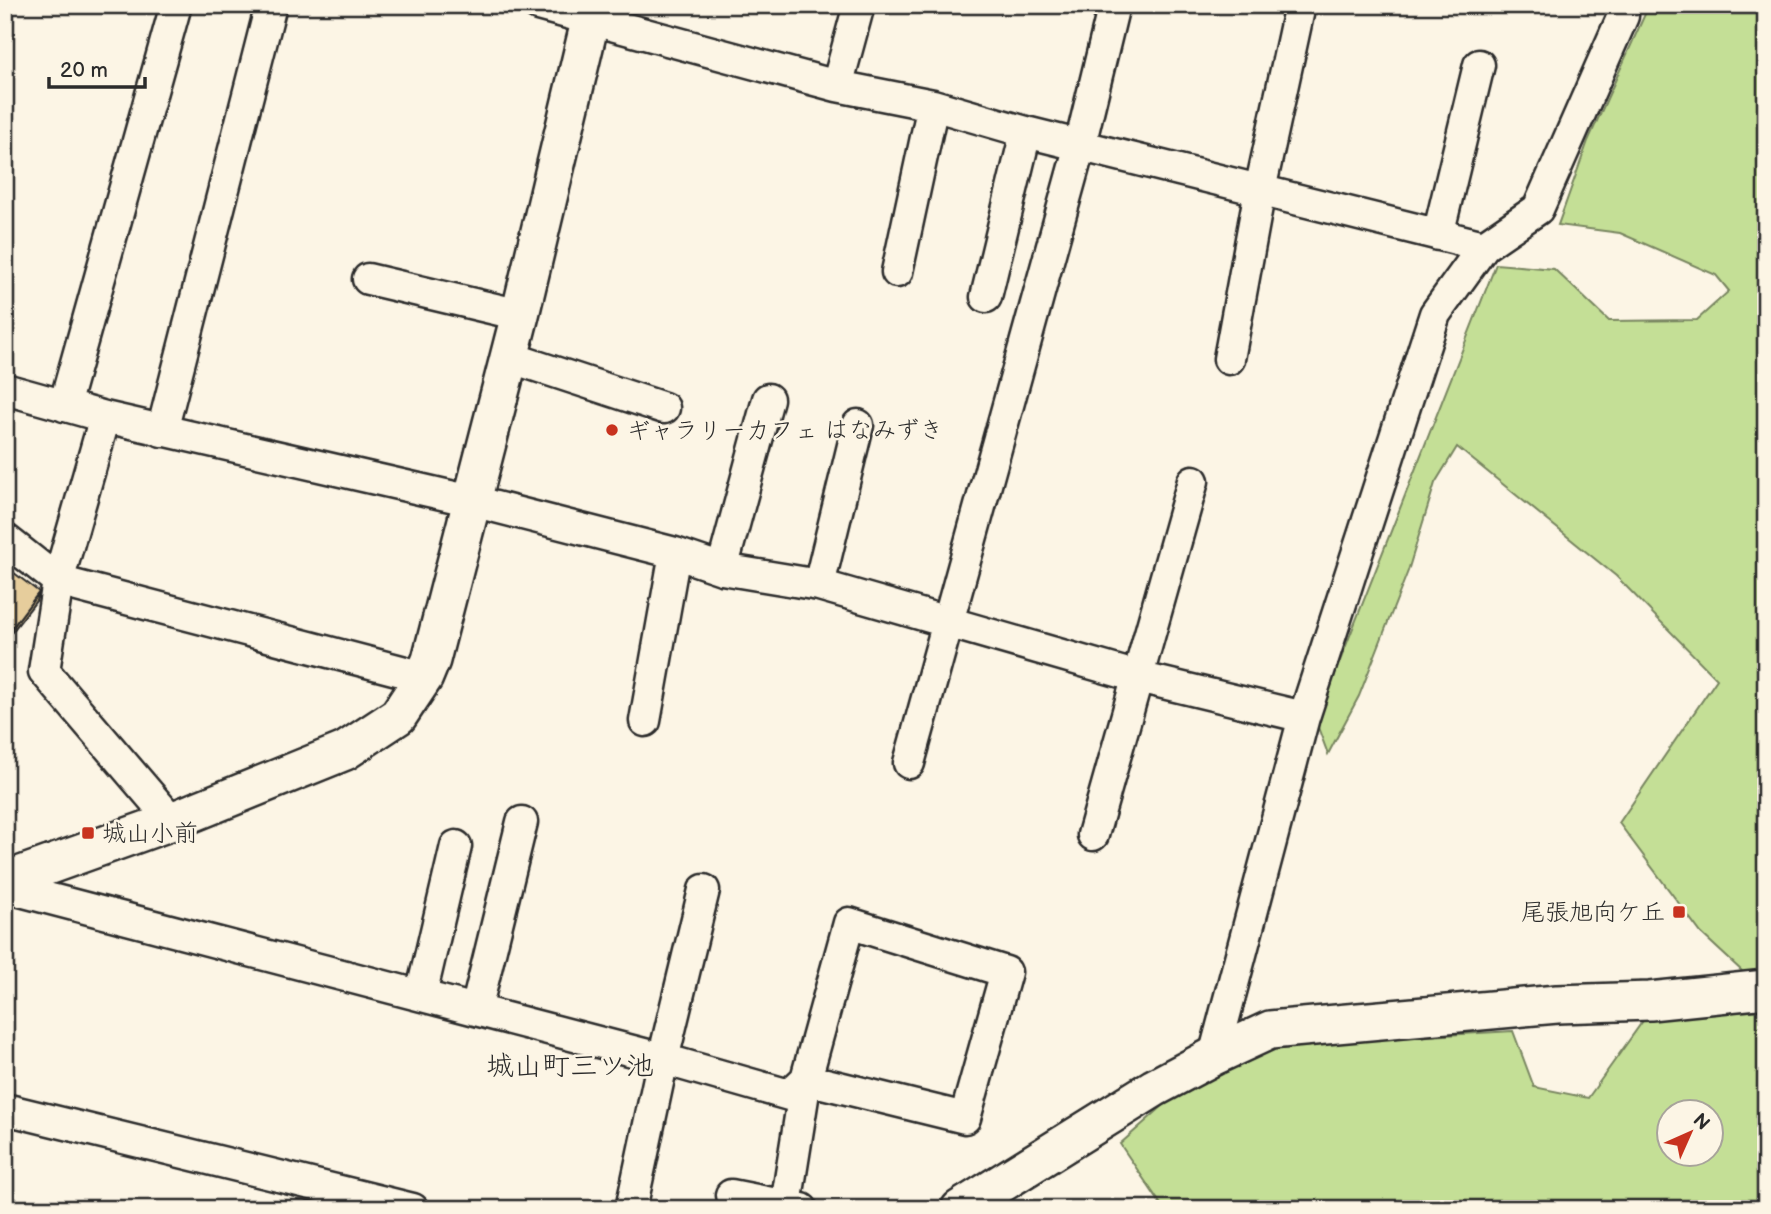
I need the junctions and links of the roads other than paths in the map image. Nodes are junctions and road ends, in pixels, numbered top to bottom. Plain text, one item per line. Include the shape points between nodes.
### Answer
1 (176, 5) edge
2 (271, 5) edge
3 (538, 5) edge
4 (859, 5) edge
5 (1114, 5) edge
6 (1300, 5) edge
7 (592, 12) edge
8 (1623, 16) dead end
9 (1479, 65) dead end
10 (837, 86) junction
11 (933, 105) junction
12 (1027, 132) junction
13 (1080, 145) junction
14 (1260, 190) junction
15 (1438, 235) junction
16 (1484, 246) junction
17 (897, 272) dead end
18 (368, 279) dead end
19 (986, 297) dead end
20 (520, 315) junction
21 (509, 358) junction
22 (1229, 359) dead end
23 (5, 389) edge
24 (768, 399) dead end
25 (64, 406) junction
26 (664, 408) dead end
27 (105, 417) junction
28 (858, 425) dead end
29 (162, 431) junction
30 (1193, 481) dead end
31 (472, 501) junction
32 (5, 539) edge
33 (675, 552) junction
34 (722, 569) junction
35 (58, 580) junction
36 (819, 585) junction
37 (948, 623) junction
38 (424, 677) junction
39 (1138, 677) junction
40 (1304, 717) junction
41 (645, 721) dead end
42 (909, 763) dead end
43 (172, 821) junction
44 (522, 822) dead end
45 (1093, 835) dead end
46 (456, 846) dead end
47 (5, 881) edge
48 (5, 887) edge
49 (704, 890) dead end
50 (1766, 989) edge
51 (421, 995) junction
52 (475, 1010) junction
53 (1214, 1056) junction
54 (663, 1059) junction
55 (806, 1079) junction
56 (5, 1109) edge
57 (731, 1195) dead end
58 (794, 1207) edge
59 (413, 1209) edge
60 (631, 1209) edge
61 (960, 1209) edge

1 - 25 street
2 - 29 street
3 - 7 street
4 - 10 street
5 - 13 street
6 - 14 street
7 - 10 street
7 - 20 street
8 - 16 street via 1538,209
9 - 15 street
10 - 11 street
11 - 12 street
11 - 17 street
12 - 13 street
12 - 19 street
13 - 14 street
13 - 37 street
14 - 15 street
14 - 22 street
15 - 16 street
16 - 40 street via 1435,314
18 - 20 street
20 - 21 street
21 - 26 street
21 - 31 street
23 - 25 street
24 - 34 street
25 - 27 street
27 - 29 street
27 - 35 street
28 - 36 street
29 - 31 street
30 - 39 street
31 - 33 street
31 - 38 street
32 - 35 street
33 - 34 street
33 - 41 street
34 - 36 street
35 - 38 street
35 - 43 street via 44,671
36 - 37 street
37 - 39 street
37 - 42 street
38 - 43 street via 398,716 345,751
39 - 40 street
39 - 45 street
40 - 53 street
43 - 47 street
44 - 52 street
46 - 51 street
48 - 51 street
49 - 54 street
50 - 53 street via 1270,1030
51 - 52 street
52 - 54 street
53 - 61 street via 1154,1088
54 - 55 street via 789,1095
54 - 60 street
55 - 55 street via 849,923 1006,972 965,1118
55 - 58 street
56 - 59 street
57 - 58 street

